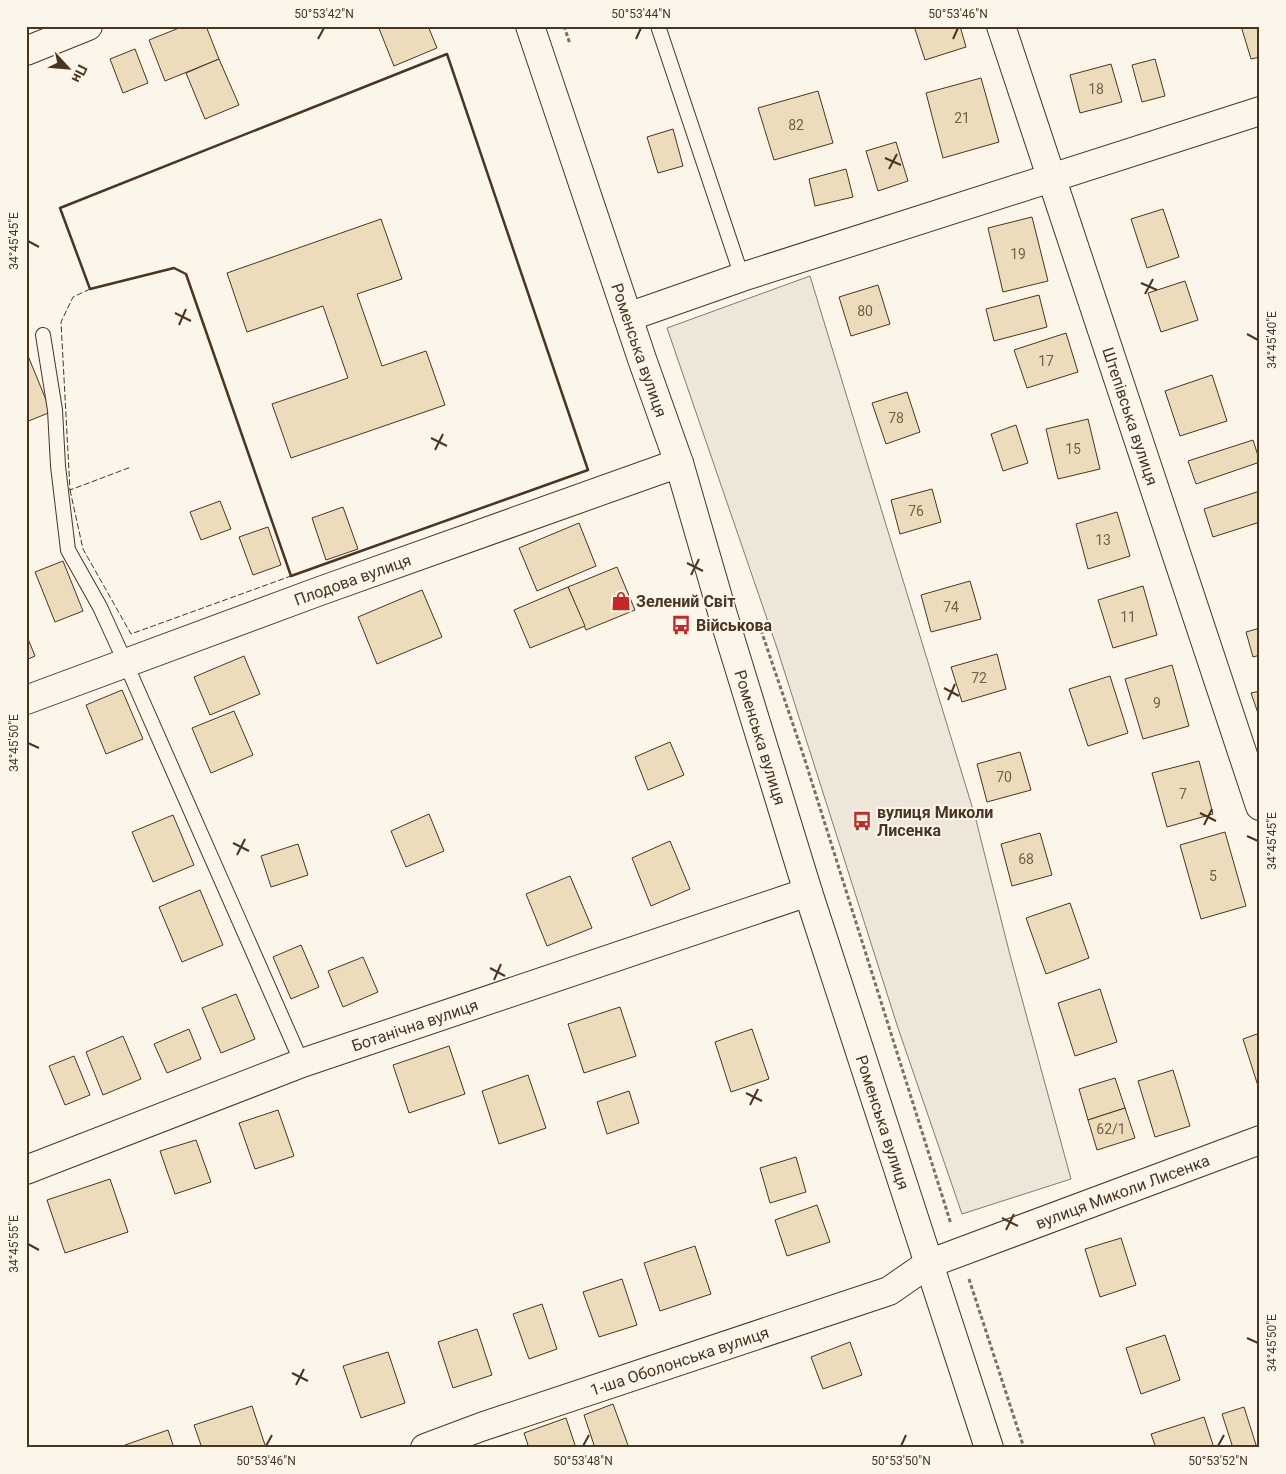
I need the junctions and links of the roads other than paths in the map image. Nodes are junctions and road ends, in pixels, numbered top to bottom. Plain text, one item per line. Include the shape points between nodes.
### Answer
1 (88, 26) edge
2 (530, 26) edge
3 (658, 26) edge
4 (1001, 26) edge
5 (26, 51) edge
6 (1260, 111) edge
7 (1051, 178) junction
8 (742, 277) junction
9 (628, 317) junction
10 (43, 335) dead end
11 (679, 463) junction
12 (126, 664) junction
13 (26, 700) edge
14 (1260, 806) edge
15 (808, 892) junction
16 (302, 1063) junction
17 (1260, 1140) edge
18 (26, 1170) edge
19 (928, 1264) junction
20 (485, 1437) edge
21 (425, 1448) edge
22 (989, 1448) edge

1 - 5 street
2 - 9 street, Роменська вулиця
3 - 8 lane
4 - 7 street, Штепівська вулиця
6 - 7 street
7 - 8 street
7 - 14 street, Штепівська вулиця
8 - 9 street
9 - 11 street, Роменська вулиця
10 - 12 lane via 55,410 68,550 100,607
11 - 12 street, Плодова вулиця
11 - 15 street, Роменська вулиця
12 - 13 street, Плодова вулиця
12 - 16 lane
15 - 16 street, Ботанічна вулиця
15 - 19 street, Роменська вулиця
16 - 18 street, Ботанічна вулиця
17 - 19 street, вулиця Миколи Лисенка
19 - 20 street, 1-ша Оболонська вулиця via 889,1291
19 - 22 street, Роменська вулиця
20 - 21 street, 1-ша Оболонська вулиця

